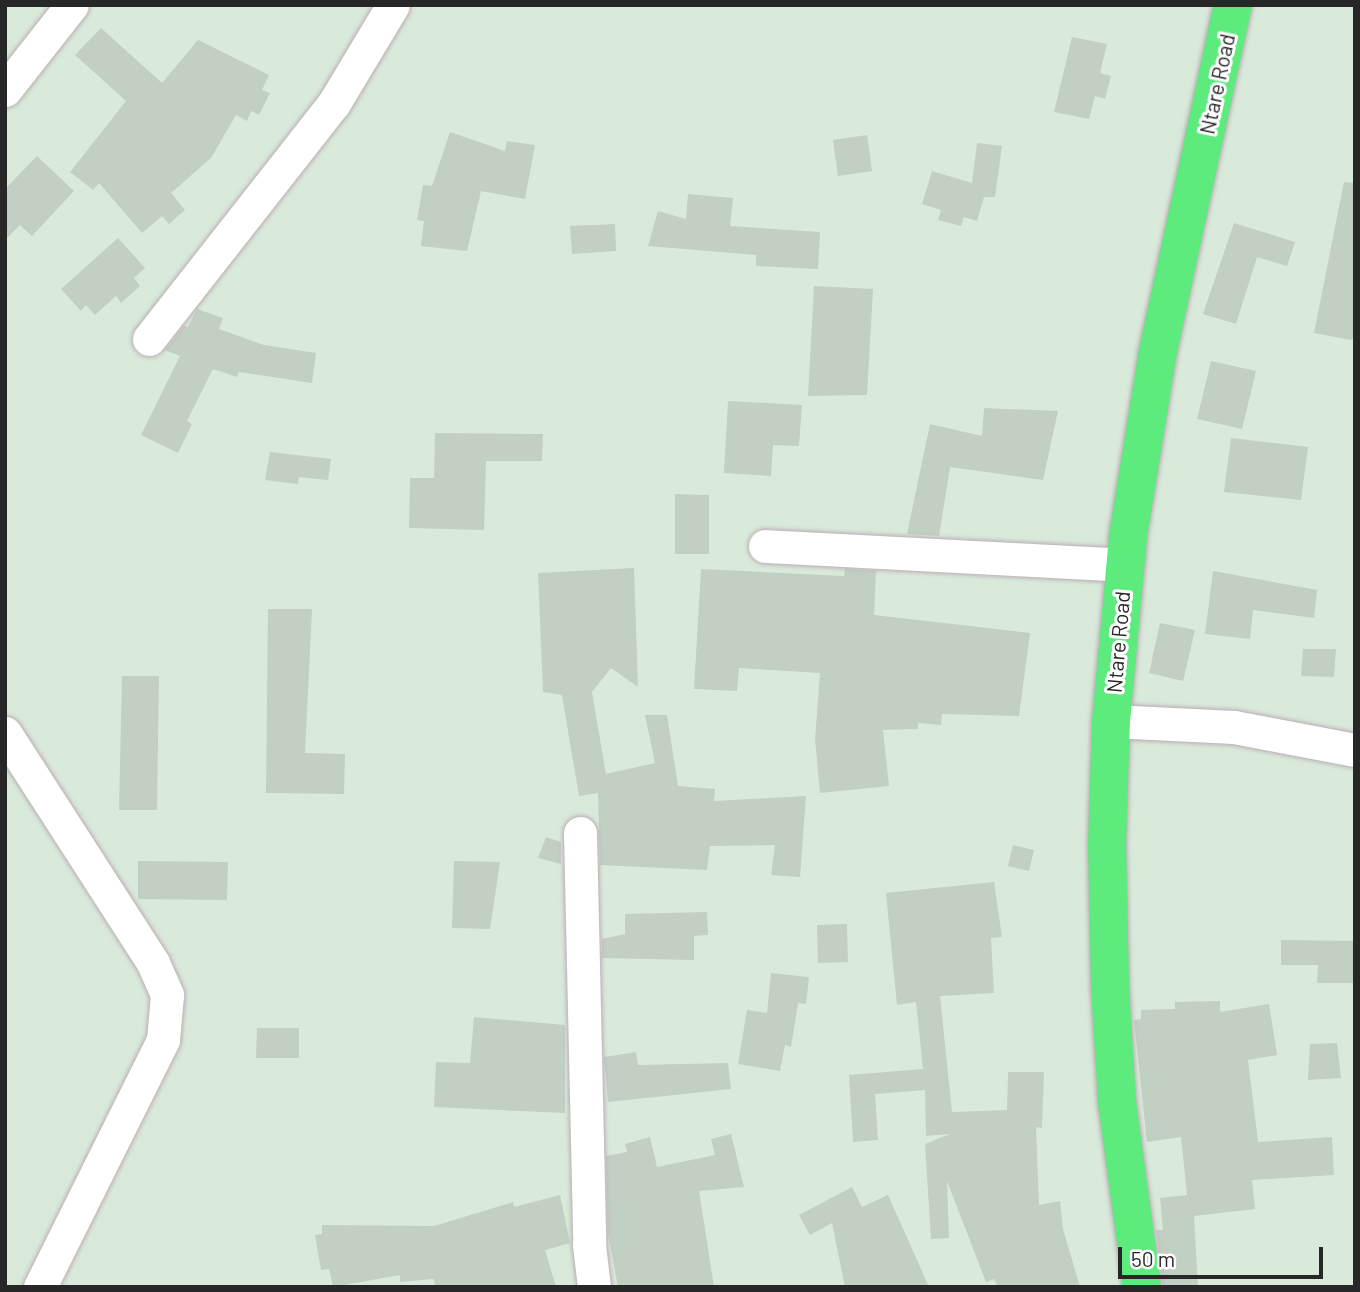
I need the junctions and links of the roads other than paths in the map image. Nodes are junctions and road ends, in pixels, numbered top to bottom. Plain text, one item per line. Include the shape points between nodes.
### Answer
1 (72, 5) edge
2 (393, 5) edge
3 (1233, 5) edge
4 (5, 90) edge
5 (149, 339) dead end
6 (765, 546) dead end
7 (1125, 565) junction
8 (1111, 721) junction
9 (5, 733) edge
10 (1355, 750) edge
11 (580, 833) dead end
12 (40, 1287) edge
13 (594, 1287) edge
14 (1142, 1287) edge

1 - 4 street
2 - 5 street via 334,103
3 - 7 main road, Ntare Road via 1158,351
6 - 7 street
7 - 8 main road, Ntare Road
8 - 10 street via 1256,730
8 - 14 main road, Ntare Road via 1107,846 1112,1012 1132,1241
9 - 12 street via 153,963 167,995 163,1040
11 - 13 street

